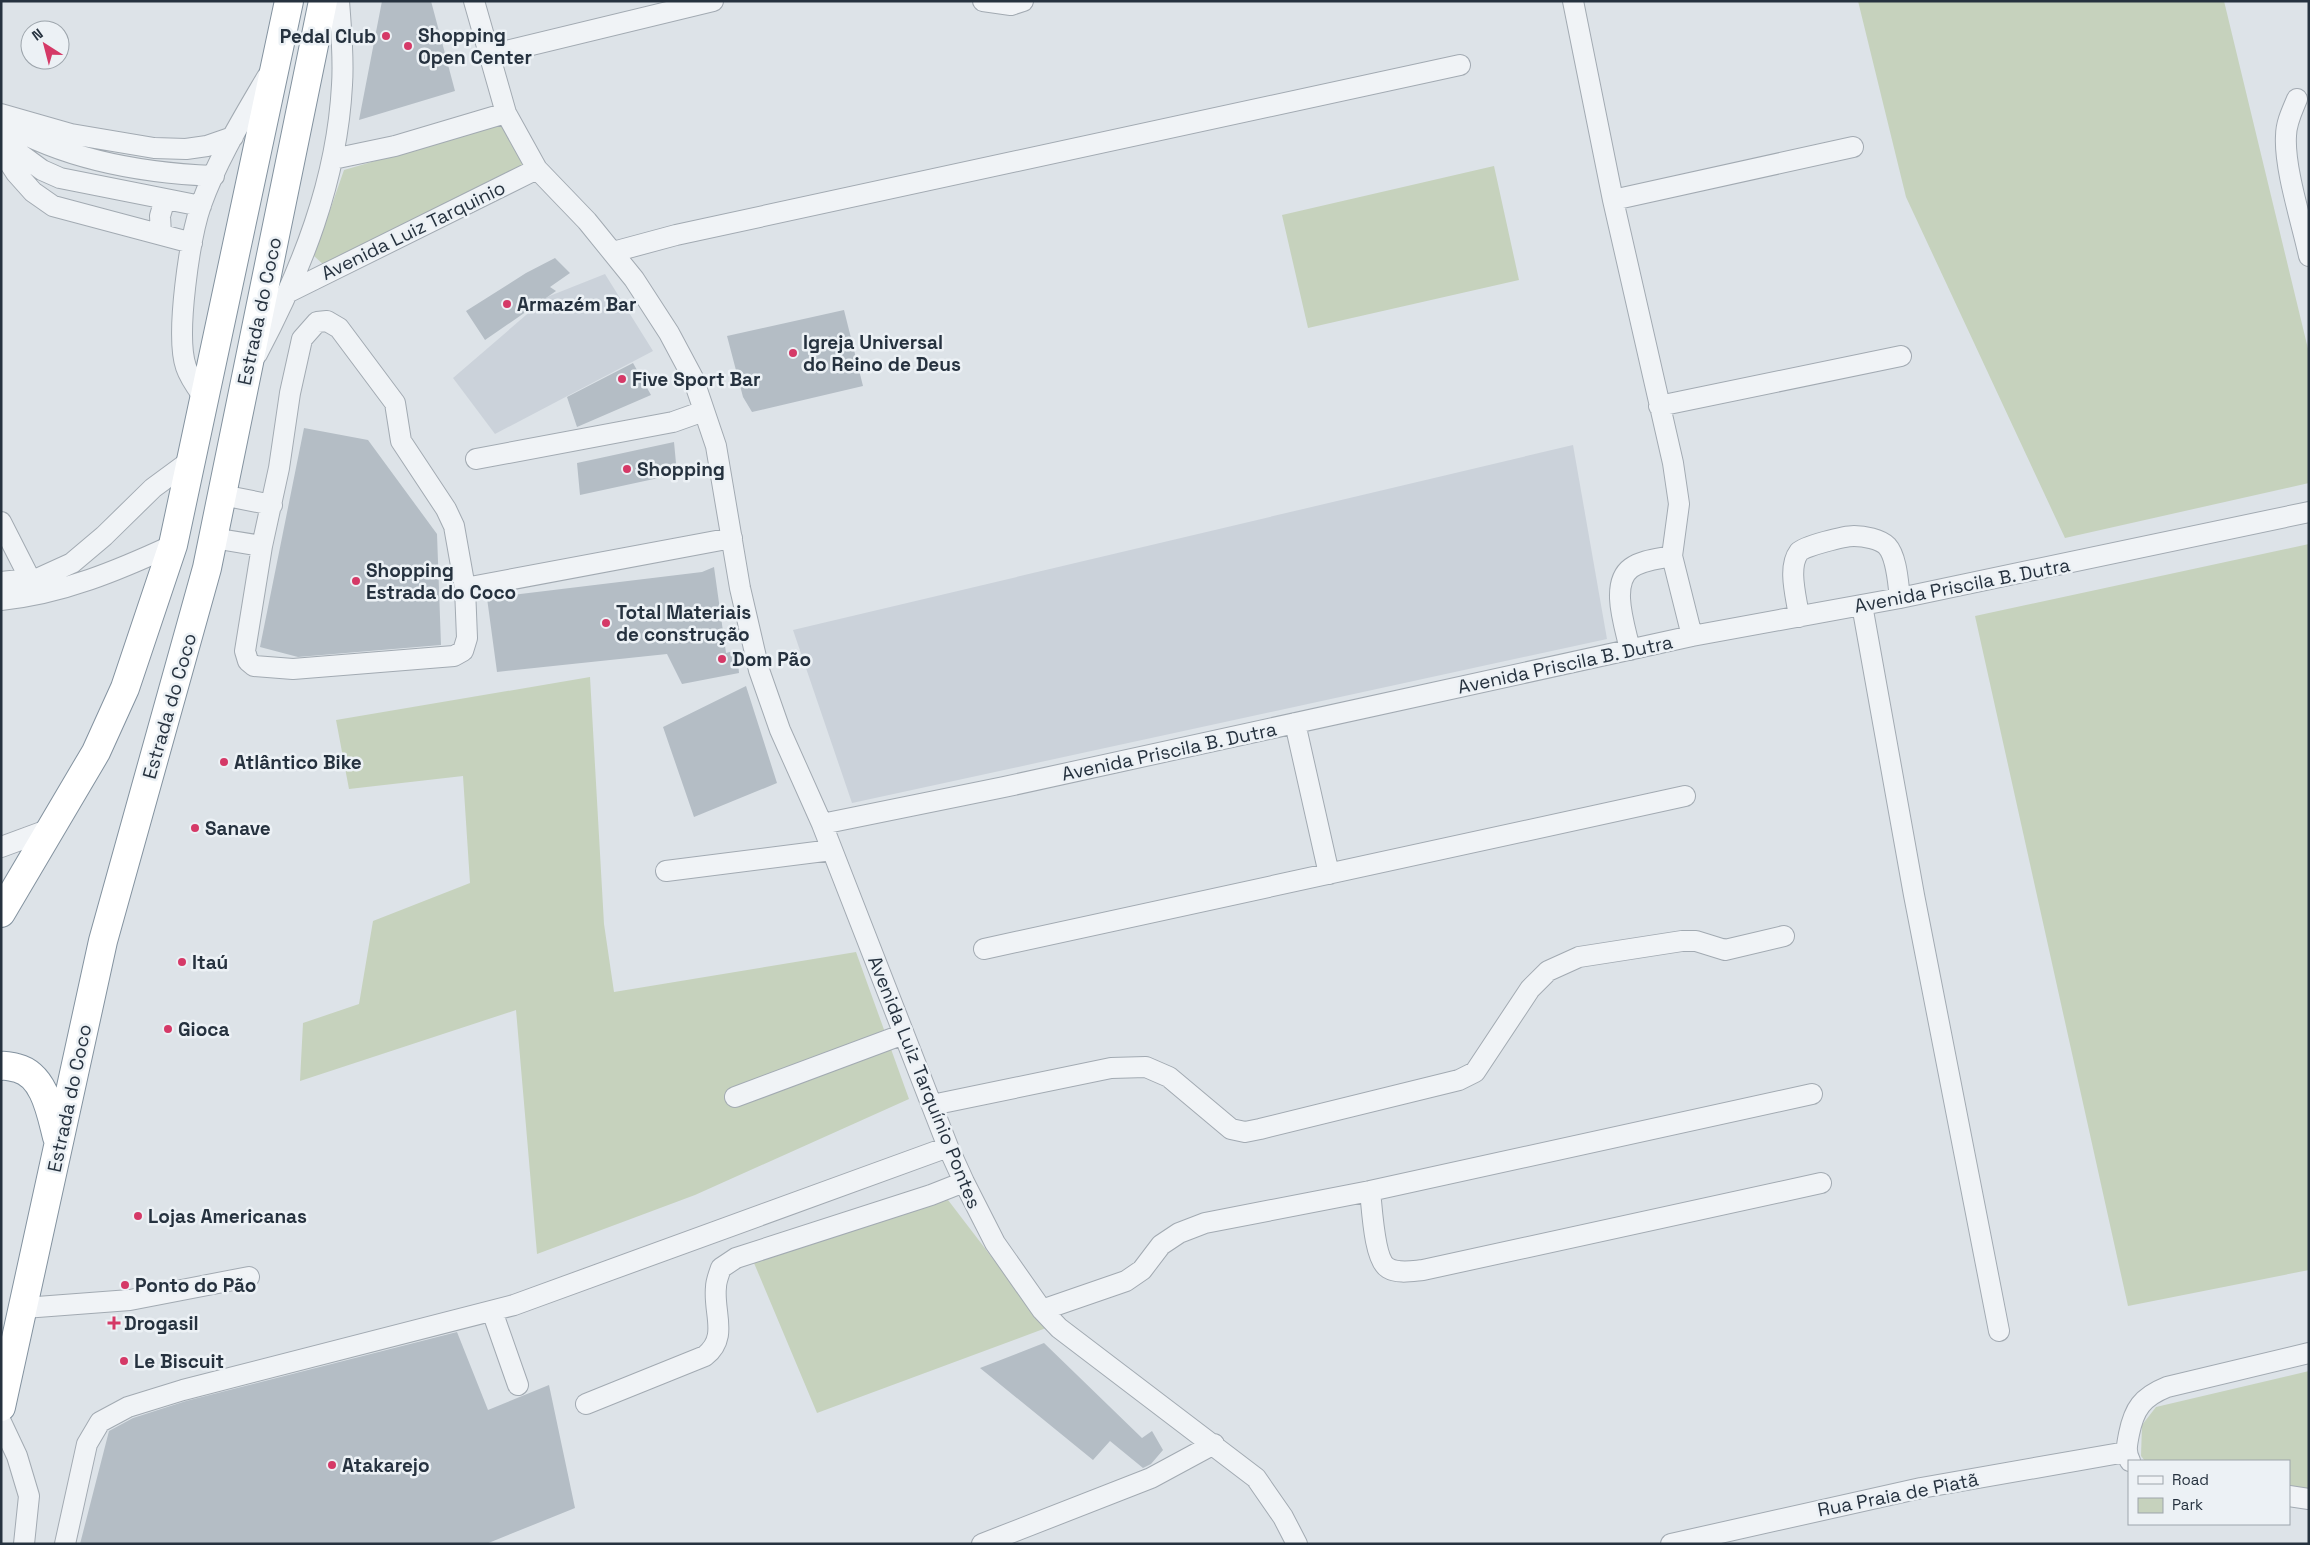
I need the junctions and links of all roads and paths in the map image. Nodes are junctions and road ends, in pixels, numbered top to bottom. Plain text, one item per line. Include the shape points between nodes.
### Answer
1 (289, 1) edge
2 (323, 1) edge
3 (339, 1) edge
4 (474, 1) edge
5 (713, 1) edge
6 (982, 1) edge
7 (1023, 1) edge
8 (1573, 1) edge
9 (490, 55) junction
10 (278, 58) junction
11 (1460, 65) dead end
12 (2297, 99) dead end
13 (506, 113) junction
14 (1, 114) edge
15 (1, 122) edge
16 (233, 137) junction
17 (1, 140) edge
18 (1853, 147) dead end
19 (154, 148) junction
20 (1, 150) edge
21 (333, 159) junction
22 (537, 169) junction
23 (42, 170) junction
24 (151, 170) junction
25 (214, 176) junction
26 (33, 192) junction
27 (165, 199) junction
28 (1613, 200) junction
29 (201, 206) junction
30 (161, 234) junction
31 (192, 243) junction
32 (613, 252) junction
33 (2309, 256) edge
34 (289, 292) junction
35 (1901, 356) dead end
36 (246, 375) junction
37 (205, 399) junction
38 (1659, 406) junction
39 (704, 411) junction
40 (476, 459) dead end
41 (191, 460) junction
42 (222, 495) junction
43 (272, 504) junction
44 (2309, 512) edge
45 (1, 522) edge
46 (213, 538) junction
47 (732, 538) junction
48 (173, 545) junction
49 (262, 546) junction
50 (1672, 556) junction
51 (1, 582) edge
52 (31, 587) junction
53 (465, 588) junction
54 (1900, 598) junction
55 (1, 600) edge
56 (1862, 605) junction
57 (1799, 617) junction
58 (1692, 636) junction
59 (1630, 650) junction
60 (1295, 723) junction
61 (1685, 796) dead end
62 (822, 824) junction
63 (50, 829) junction
64 (1, 847) edge
65 (832, 850) junction
66 (666, 871) dead end
67 (1329, 874) junction
68 (1, 913) edge
69 (1784, 936) dead end
70 (984, 949) dead end
71 (904, 1034) junction
72 (1, 1066) edge
73 (1812, 1094) dead end
74 (736, 1097) dead end
75 (932, 1104) junction
76 (58, 1144) junction
77 (948, 1148) junction
78 (964, 1182) junction
79 (1821, 1183) dead end
80 (1370, 1191) junction
81 (249, 1278) dead end
82 (24, 1308) junction
83 (1042, 1310) junction
84 (492, 1311) junction
85 (1999, 1331) dead end
86 (2309, 1353) edge
87 (518, 1384) dead end
88 (586, 1404) dead end
89 (1, 1407) edge
90 (1, 1422) edge
91 (1214, 1444) junction
92 (2128, 1457) edge
93 (2290, 1496) edge
94 (2309, 1499) edge
95 (24, 1544) edge
96 (65, 1544) edge
97 (982, 1544) edge
98 (1297, 1544) edge
99 (1671, 1544) edge

1 - 10 highway, Estrada do Coco
2 - 36 highway, Estrada do Coco
3 - 21 street via 342,85
4 - 9 street
5 - 9 street
6 - 7 street via 1011,5
8 - 28 street
9 - 13 street
10 - 16 street
10 - 37 highway, Estrada do Coco
11 - 32 street via 676,235
12 - 33 street via 2288,121 2287,155
13 - 21 street via 394,146
13 - 22 street
14 - 19 street via 71,134
15 - 24 street via 61,150
16 - 19 street via 193,148
16 - 25 street
17 - 23 street
18 - 28 street
19 - 24 street via 150,158
20 - 26 street
21 - 34 street via 320,210
22 - 32 street
22 - 34 street, Avenida Luiz Tarquinio
23 - 26 street via 43,182
23 - 27 street via 73,181
24 - 25 street
24 - 27 street
25 - 29 street
26 - 30 street via 53,206
27 - 29 street
27 - 30 street via 160,216
28 - 38 street
29 - 31 street
30 - 31 street
31 - 37 street via 183,346 185,365 192,382
32 - 39 street via 669,333 693,378
34 - 36 street
35 - 38 street
36 - 42 highway, Estrada do Coco
37 - 41 highway, Estrada do Coco
38 - 50 street via 1679,504
39 - 40 street via 673,422
39 - 47 street via 716,446
41 - 48 highway, Estrada do Coco
41 - 52 street via 153,488 72,563 39,578
42 - 43 street
42 - 46 highway, Estrada do Coco
43 - 49 street
43 - 53 street via 302,338 317,322 327,321 339,328 395,403 401,441 454,526
44 - 54 street, Avenida Priscila B. Dutra
45 - 52 street
46 - 49 street
46 - 76 highway, Estrada do Coco via 103,941
47 - 53 street
47 - 62 street via 759,670 780,730
48 - 52 street via 54,591
48 - 63 highway, Estrada do Coco via 125,688 96,752
49 - 53 street via 245,650 248,661 254,666 293,669 454,656 463,651 467,638
50 - 58 street
50 - 59 street via 1643,562 1630,569 1622,579 1620,600
51 - 52 street
52 - 55 street
54 - 56 street, Avenida Priscila B. Dutra
54 - 57 street via 1892,553 1886,545 1853,536 1807,547 1799,552 1794,570
56 - 57 street, Avenida Priscila B. Dutra
56 - 85 street via 1914,895
57 - 58 street, Avenida Priscila B. Dutra
58 - 59 street, Avenida Priscila B. Dutra
59 - 60 street, Avenida Priscila B. Dutra
60 - 62 street, Avenida Priscila B. Dutra
60 - 67 street
61 - 67 street
62 - 65 street, Avenida Luiz Tarquínio Pontes
63 - 64 street
63 - 68 highway, Estrada do Coco
65 - 66 street
65 - 71 street, Avenida Luiz Tarquínio Pontes
67 - 70 street
69 - 75 street via 1725,950 1696,941 1682,941 1579,957 1548,971 1530,989 1475,1072 1459,1080 1245,1132 1231,1129 1169,1077 1146,1067 1111,1068
71 - 74 street
71 - 75 street, Avenida Luiz Tarquínio Pontes
72 - 76 highway via 22,1069 37,1082 48,1101
73 - 80 street
75 - 77 street, Avenida Luiz Tarquínio Pontes
76 - 82 highway, Estrada do Coco
77 - 78 street, Avenida Luiz Tarquínio Pontes
77 - 84 street via 514,1306
78 - 83 street, Avenida Luiz Tarquínio Pontes via 994,1243
78 - 88 street via 736,1258 721,1268 716,1287 719,1338 715,1348 705,1356
79 - 80 street via 1402,1272 1387,1267 1379,1258
80 - 83 street via 1205,1223 1161,1245 1142,1270 1126,1281
81 - 82 street via 130,1300
82 - 89 highway, Estrada do Coco
83 - 91 street, Avenida Luiz Tarquínio Pontes via 1059,1328
84 - 87 street
84 - 96 street via 183,1390 128,1407 100,1422 87,1444
86 - 92 street via 2154,1392 2133,1415
90 - 95 street via 17,1456 29,1496
91 - 97 street via 1151,1478
91 - 98 street, Avenida Luiz Tarquínio Pontes via 1256,1478
92 - 99 street, Rua Praia de Piatã via 1921,1488
93 - 94 street

